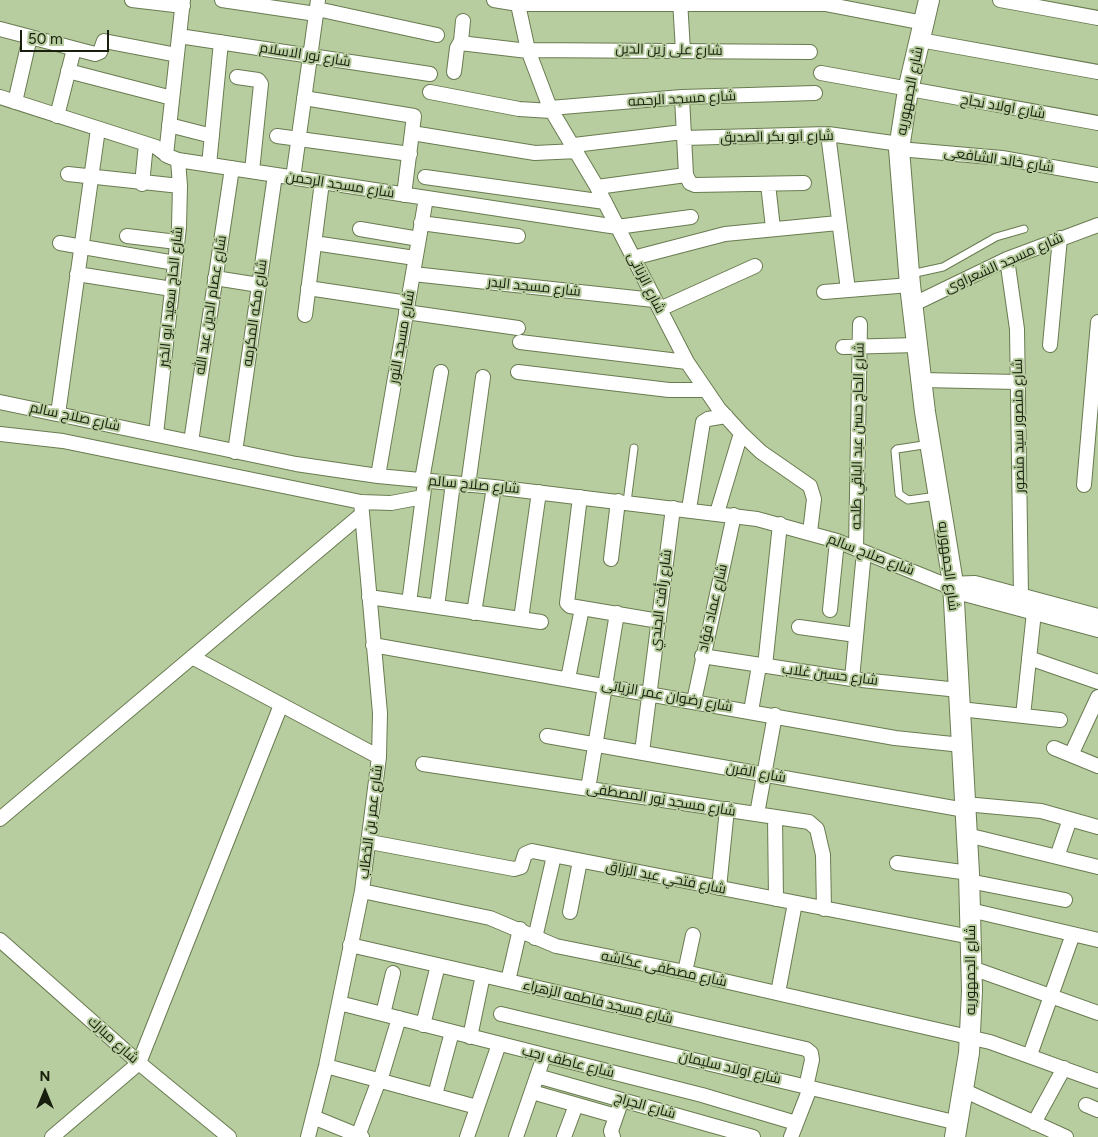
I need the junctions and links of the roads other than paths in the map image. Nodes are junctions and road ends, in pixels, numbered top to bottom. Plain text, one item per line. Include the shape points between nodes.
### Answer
1 (132, 0) edge
2 (222, 0) edge
3 (494, 0) edge
4 (929, 0) edge
5 (1000, 0) edge
6 (517, 2) edge
7 (616, 2) edge
8 (680, 2) edge
9 (810, 2) edge
10 (183, 3) edge
11 (317, 8) edge
12 (1098, 18) edge
13 (463, 21) dead end
14 (0, 29) edge
15 (922, 32) junction
16 (437, 35) dead end
17 (179, 36) junction
18 (30, 37) junction
19 (221, 42) junction
20 (460, 43) junction
21 (74, 48) junction
22 (528, 50) junction
23 (682, 51) junction
24 (810, 52) dead end
25 (177, 55) junction
26 (310, 56) junction
27 (68, 71) junction
28 (454, 72) dead end
29 (1098, 72) edge
30 (821, 73) dead end
31 (430, 74) dead end
32 (237, 77) dead end
33 (908, 90) junction
34 (430, 92) dead end
35 (815, 93) dead end
36 (0, 97) edge
37 (172, 98) junction
38 (304, 98) junction
39 (682, 98) junction
40 (15, 102) junction
41 (551, 110) junction
42 (58, 116) junction
43 (1098, 123) edge
44 (169, 125) junction
45 (98, 129) junction
46 (412, 133) junction
47 (828, 134) junction
48 (684, 135) junction
49 (212, 136) junction
50 (278, 136) dead end
51 (298, 139) junction
52 (146, 144) junction
53 (899, 147) junction
54 (575, 148) junction
55 (410, 154) junction
56 (172, 157) junction
57 (210, 165) junction
58 (232, 168) junction
59 (252, 171) junction
60 (68, 174) dead end
61 (1098, 174) edge
62 (275, 175) junction
63 (686, 175) junction
64 (425, 176) dead end
65 (90, 177) junction
66 (293, 178) junction
67 (322, 182) junction
68 (804, 183) dead end
69 (142, 184) junction
70 (768, 184) junction
71 (180, 186) junction
72 (597, 187) junction
73 (404, 195) junction
74 (426, 198) junction
75 (605, 202) junction
76 (691, 217) dead end
77 (421, 222) junction
78 (838, 223) junction
79 (1098, 225) edge
80 (617, 227) junction
81 (773, 228) junction
82 (360, 229) dead end
83 (1024, 229) dead end
84 (127, 236) dead end
85 (518, 236) dead end
86 (1060, 238) junction
87 (419, 239) junction
88 (177, 242) junction
89 (60, 243) dead end
90 (314, 243) junction
91 (81, 247) junction
92 (415, 258) junction
93 (633, 258) junction
94 (1007, 259) junction
95 (175, 263) junction
96 (755, 266) dead end
97 (77, 274) junction
98 (413, 274) junction
99 (215, 278) junction
100 (909, 280) junction
101 (259, 285) junction
102 (308, 288) junction
103 (172, 289) junction
104 (848, 290) junction
105 (824, 292) dead end
106 (657, 305) junction
107 (912, 305) junction
108 (407, 307) junction
109 (304, 315) dead end
110 (860, 324) dead end
111 (1098, 328) edge
112 (917, 345) junction
113 (1050, 345) dead end
114 (844, 347) dead end
115 (860, 347) junction
116 (687, 362) junction
117 (441, 372) dead end
118 (518, 372) dead end
119 (483, 377) dead end
120 (921, 380) junction
121 (1018, 382) junction
122 (706, 390) junction
123 (0, 402) edge
124 (58, 414) junction
125 (726, 416) junction
126 (742, 433) junction
127 (0, 434) edge
128 (156, 434) junction
129 (191, 442) junction
130 (930, 444) junction
131 (634, 448) dead end
132 (235, 452) junction
133 (378, 476) junction
134 (424, 480) junction
135 (453, 483) junction
136 (468, 485) junction
137 (1084, 485) dead end
138 (494, 487) junction
139 (540, 492) junction
140 (938, 496) junction
141 (423, 497) junction
142 (580, 497) junction
143 (623, 502) junction
144 (361, 508) junction
145 (673, 508) junction
146 (689, 510) junction
147 (717, 513) junction
148 (734, 515) junction
149 (780, 524) junction
150 (810, 532) junction
151 (837, 541) junction
152 (860, 550) junction
153 (611, 559) dead end
154 (950, 586) junction
155 (1022, 595) junction
156 (369, 597) junction
157 (408, 603) junction
158 (437, 607) junction
159 (582, 608) junction
160 (830, 610) dead end
161 (1034, 612) junction
162 (474, 613) junction
163 (617, 614) junction
164 (1098, 616) edge
165 (521, 619) junction
166 (659, 620) junction
167 (541, 622) dead end
168 (798, 627) dead end
169 (1098, 630) edge
170 (856, 635) junction
171 (373, 645) junction
172 (702, 656) junction
173 (192, 657) junction
174 (1029, 658) junction
175 (762, 666) junction
176 (568, 679) junction
177 (852, 679) junction
178 (1098, 682) edge
179 (605, 685) junction
180 (649, 693) junction
181 (1098, 697) edge
182 (959, 700) junction
183 (694, 701) junction
184 (281, 705) junction
185 (751, 711) junction
186 (775, 715) junction
187 (1023, 716) junction
188 (1060, 720) dead end
189 (547, 736) dead end
190 (596, 744) junction
191 (962, 745) junction
192 (1054, 748) dead end
193 (642, 752) junction
194 (1071, 755) junction
195 (379, 757) junction
196 (423, 764) dead end
197 (1098, 766) edge
198 (764, 774) junction
199 (588, 789) junction
200 (965, 807) junction
201 (727, 809) junction
202 (757, 814) junction
203 (775, 817) junction
204 (0, 819) edge
205 (1070, 819) junction
206 (1098, 826) edge
207 (967, 834) junction
208 (370, 842) junction
209 (554, 856) junction
210 (1057, 857) junction
211 (580, 861) junction
212 (897, 863) dead end
213 (1098, 867) edge
214 (969, 877) junction
215 (719, 888) junction
216 (362, 891) junction
217 (776, 899) junction
218 (1065, 900) dead end
219 (795, 903) junction
220 (824, 908) junction
221 (970, 910) junction
222 (570, 912) dead end
223 (520, 929) junction
224 (1073, 934) junction
225 (693, 935) dead end
226 (971, 937) junction
227 (535, 938) junction
228 (0, 940) edge
229 (1098, 940) edge
230 (350, 945) junction
231 (438, 965) junction
232 (972, 968) junction
233 (685, 972) junction
234 (393, 973) dead end
235 (483, 975) junction
236 (508, 981) junction
237 (778, 993) junction
238 (1052, 996) junction
239 (339, 1003) junction
240 (1098, 1013) edge
241 (383, 1014) junction
242 (501, 1014) dead end
243 (399, 1018) junction
244 (424, 1025) junction
245 (452, 1032) junction
246 (470, 1037) junction
247 (970, 1037) junction
248 (499, 1044) junction
249 (1030, 1055) junction
250 (544, 1056) junction
251 (139, 1063) junction
252 (326, 1066) junction
253 (1064, 1068) junction
254 (537, 1076) junction
255 (379, 1080) junction
256 (1098, 1081) edge
257 (808, 1087) junction
258 (963, 1090) junction
259 (532, 1092) junction
260 (435, 1095) junction
261 (622, 1100) junction
262 (576, 1105) junction
263 (477, 1107) junction
264 (616, 1116) junction
265 (313, 1117) junction
266 (1034, 1122) junction
267 (796, 1123) junction
268 (956, 1130) edge
269 (360, 1136) edge
270 (52, 1137) edge
271 (229, 1137) edge
272 (308, 1137) edge
273 (467, 1137) edge
274 (516, 1137) edge
275 (564, 1137) edge
276 (613, 1137) edge
277 (753, 1137) edge
278 (791, 1137) edge
279 (1066, 1137) edge

1 - 10 street
2 - 11 street
3 - 6 street
4 - 15 main road, شارع الجمهوريه
5 - 12 street
6 - 7 street
6 - 22 street, شارع الزناتى
7 - 8 street
8 - 9 street
8 - 23 street
9 - 15 street via 846,6
10 - 17 street, شارع الحاج سعيد ابو الخير
11 - 16 street
11 - 26 street
13 - 20 street
14 - 18 street
15 - 29 street
15 - 33 main road, شارع الجمهوريه
17 - 19 street, شارع نور الاسلام
17 - 25 street, شارع الحاج سعيد ابو الخير
18 - 21 street
18 - 40 street
19 - 26 street, شارع نور الاسلام
19 - 49 street
20 - 22 street, شارع على زين الدين
20 - 28 street via 456,48
21 - 25 street via 97,54 104,42
21 - 27 street
22 - 23 street, شارع على زين الدين
22 - 41 street, شارع الزناتى
23 - 24 street, شارع على زين الدين
25 - 37 street, شارع الحاج سعيد ابو الخير
26 - 31 street, شارع نور الاسلام
26 - 38 street
27 - 37 street
27 - 42 street
30 - 33 street, شارع اولاد نجاح
32 - 59 street via 258,80 261,84
33 - 43 street, شارع اولاد نجاح
33 - 53 main road, شارع الجمهوريه
34 - 41 street, شارع مسجد الرحمه via 519,109
35 - 39 street, شارع مسجد الرحمه
36 - 40 street, شارع مسجد الرحمن
37 - 44 street, شارع الحاج سعيد ابو الخير
38 - 46 street via 413,115
38 - 51 street
39 - 41 street, شارع مسجد الرحمه
39 - 48 street
40 - 42 street, شارع مسجد الرحمن
41 - 54 street, شارع الزناتى
42 - 45 street, شارع مسجد الرحمن
44 - 49 street
44 - 56 street, شارع الحاج سعيد ابو الخير
45 - 52 street, شارع مسجد الرحمن
45 - 65 street
46 - 54 street, شارع ابو بكر الصديق via 535,154
46 - 55 street
47 - 48 street, شارع ابو بكر الصديق
47 - 53 street, شارع ابو بكر الصديق
47 - 78 street
48 - 54 street, شارع ابو بكر الصديق
48 - 63 street
49 - 57 street
50 - 51 street
51 - 55 street
51 - 66 street
52 - 56 street, شارع مسجد الرحمن
52 - 69 street
53 - 61 street, شارع خالد الشافعى via 1002,158
53 - 100 main road, شارع الجمهوريه
54 - 72 street, شارع الزناتى
55 - 73 street
56 - 57 street, شارع مسجد الرحمن
56 - 71 street, شارع الحاج سعيد ابو الخير
57 - 58 street, شارع مسجد الرحمن
58 - 59 street, شارع مسجد الرحمن
58 - 99 street, شارع عصام الدين عبد الله
59 - 62 street, شارع مسجد الرحمن
60 - 65 street
62 - 66 street, شارع مسجد الرحمن
62 - 101 street, شارع مكه المكرمه
63 - 70 street via 690,184 695,185
63 - 72 street
64 - 75 street
65 - 69 street
65 - 91 street
66 - 67 street, شارع مسجد الرحمن
67 - 73 street, شارع مسجد الرحمن
67 - 90 street
68 - 70 street
69 - 71 street
70 - 81 street
71 - 88 street, شارع الحاج سعيد ابو الخير
72 - 75 street, شارع الزناتى
73 - 74 street, شارع مسجد الرحمن
74 - 77 street, شارع مسجد النور
74 - 80 street, شارع مسجد الرحمن
75 - 80 street, شارع الزناتى
76 - 80 street, شارع مسجد الرحمن
77 - 85 street
77 - 87 street, شارع مسجد النور
78 - 81 street
78 - 104 street
79 - 86 street, شارع مسجد الشعراوى
80 - 93 street, شارع الزناتى
81 - 93 street via 725,234
82 - 87 street
83 - 100 lane via 996,238 943,267
84 - 88 street
86 - 94 street, شارع مسجد الشعراوى
86 - 113 street
87 - 92 street, شارع مسجد النور
88 - 95 street, شارع الحاج سعيد ابو الخير
89 - 91 street
90 - 92 street
90 - 102 street
91 - 95 street
91 - 97 street
92 - 98 street, شارع مسجد النور
93 - 106 street, شارع الزناتى
94 - 107 street, شارع مسجد الشعراوى
94 - 121 street, شارع منصور سيد منصور via 1014,306
95 - 103 street, شارع الحاج سعيد ابو الخير
96 - 106 street
97 - 103 street
97 - 124 street
98 - 106 street, شارع مسجد البدر
98 - 108 street, شارع مسجد النور
99 - 101 street
99 - 129 street, شارع عصام الدين عبد الله
100 - 104 street
100 - 107 main road, شارع الجمهوريه
101 - 132 street, شارع مكه المكرمه
102 - 108 street
102 - 109 street
103 - 128 street, شارع الحاج سعيد ابو الخير
104 - 105 street
106 - 116 street, شارع الزناتى
107 - 112 main road, شارع الجمهوريه
108 - 116 street via 519,335
108 - 133 street, شارع مسجد النور
110 - 115 street, شارع الحاج حسن عبد الباقي طلحه
111 - 137 street
112 - 115 street
112 - 120 main road, شارع الجمهوريه
114 - 115 street
115 - 152 street, شارع الحاج حسن عبد الباقي طلحه
116 - 122 street, شارع الزناتى
117 - 134 street
118 - 122 street via 669,390
119 - 136 street
120 - 121 street
120 - 130 main road, شارع الجمهوريه
121 - 155 street, شارع منصور سيد منصور
122 - 125 street, شارع الزناتى
123 - 124 street, شارع صلاح سالم
124 - 128 street, شارع صلاح سالم
125 - 126 street, شارع الزناتى
125 - 146 street via 703,422
126 - 147 street
126 - 150 street, شارع الزناتى via 761,452 810,486 814,499
127 - 144 street via 63,441
128 - 129 street, شارع صلاح سالم
129 - 132 street, شارع صلاح سالم
130 - 140 main road, شارع الجمهوريه
130 - 140 lane via 897,448 899,494 908,500
131 - 143 lane
132 - 133 street, شارع صلاح سالم
133 - 134 street, شارع صلاح سالم
134 - 135 street, شارع صلاح سالم
134 - 141 street
135 - 136 street, شارع صلاح سالم
135 - 158 street
136 - 138 street, شارع صلاح سالم
138 - 139 street, شارع صلاح سالم
138 - 162 street
139 - 142 street, شارع صلاح سالم
139 - 165 street
140 - 154 main road, شارع الجمهوريه
141 - 144 street
141 - 157 street
142 - 143 street, شارع صلاح سالم
142 - 159 street via 568,604
143 - 145 street, شارع صلاح سالم
143 - 153 street
144 - 156 street, شارع عمر بن الخطاب
144 - 173 street
145 - 146 street, شارع صلاح سالم
145 - 166 street, شارع رأفت الجندي
146 - 147 street, شارع صلاح سالم
147 - 148 street, شارع صلاح سالم
148 - 149 street, شارع صلاح سالم
148 - 172 street, شارع عماد فؤاد
149 - 150 street, شارع صلاح سالم
149 - 175 street
150 - 151 street, شارع صلاح سالم
151 - 152 street, شارع صلاح سالم
151 - 160 street
152 - 154 street, شارع صلاح سالم
152 - 170 street, شارع الحاج حسن عبد الباقي طلحه
154 - 155 street via 975,583
154 - 161 street
154 - 182 main road, شارع الجمهوريه
155 - 164 street
156 - 157 street
156 - 171 street, شارع عمر بن الخطاب
157 - 158 street
158 - 162 street
159 - 163 street
159 - 176 street
161 - 169 street
161 - 174 street
162 - 165 street
163 - 166 street
163 - 179 street
165 - 167 street
166 - 180 street, شارع رأفت الجندي
168 - 170 street
170 - 177 street, شارع الحاج حسن عبد الباقي طلحه
171 - 176 street, شارع رضوان عمر الزياتى
171 - 195 street, شارع عمر بن الخطاب via 380,713
172 - 175 street, شارع حسين غلاب
172 - 183 street, شارع عماد فؤاد
173 - 184 street
173 - 204 street
174 - 178 street
174 - 187 street
175 - 177 street, شارع حسين غلاب
175 - 185 street
176 - 179 street, شارع رضوان عمر الزياتى
177 - 182 street, شارع حسين غلاب
179 - 180 street, شارع رضوان عمر الزياتى
179 - 190 street
180 - 183 street, شارع رضوان عمر الزياتى
180 - 193 street, شارع رأفت الجندي
181 - 194 street
182 - 187 street, شارع حسين غلاب
182 - 191 main road, شارع الجمهوريه
183 - 185 street, شارع رضوان عمر الزياتى
184 - 195 street
184 - 251 street
185 - 186 street, شارع رضوان عمر الزياتى
186 - 191 street, شارع رضوان عمر الزياتى via 894,738
186 - 198 street
187 - 188 street, شارع حسين غلاب
189 - 190 street, شارع الفرن
190 - 193 street, شارع الفرن
190 - 199 street
191 - 200 main road, شارع الجمهوريه
192 - 194 street
193 - 198 street, شارع الفرن
194 - 197 street
195 - 208 street, شارع عمر بن الخطاب
196 - 199 street, شارع مسجد نور المصطفى
198 - 200 street, شارع الفرن
198 - 202 street
199 - 201 street, شارع مسجد نور المصطفى
200 - 205 street, شارع الفرن via 1032,810
200 - 207 main road, شارع الجمهوريه
201 - 202 street, شارع مسجد نور المصطفى
201 - 215 street
202 - 203 street, شارع مسجد نور المصطفى
203 - 217 street
203 - 220 street, شارع مسجد نور المصطفى via 809,822 816,829 825,868
205 - 206 street, شارع الفرن
205 - 210 street
207 - 210 street
207 - 214 main road, شارع الجمهوريه
208 - 209 street, شارع فتحي عبد الرزاق via 514,869 521,867 524,856 529,852
208 - 216 street, شارع عمر بن الخطاب
209 - 211 street, شارع فتحي عبد الرزاق
209 - 227 street
210 - 213 street
211 - 215 street, شارع فتحي عبد الرزاق
211 - 222 street
212 - 214 street
214 - 218 street
214 - 221 main road, شارع الجمهوريه
215 - 217 street, شارع فتحي عبد الرزاق
216 - 223 street, شارع مصطفى عكاشه via 490,918
216 - 230 street, شارع عمر بن الخطاب
217 - 219 street, شارع فتحي عبد الرزاق
219 - 220 street, شارع فتحي عبد الرزاق
219 - 237 street
220 - 226 street, شارع فتحي عبد الرزاق
221 - 224 street
221 - 226 main road, شارع الجمهوريه
223 - 227 street, شارع مصطفى عكاشه
223 - 236 street
224 - 229 street
224 - 238 street
225 - 233 street
226 - 232 main road, شارع الجمهوريه
227 - 233 street, شارع مصطفى عكاشه via 556,946
228 - 251 street, شارع مبارك
230 - 231 street, شارع مسجد فاطمه الزهراء
230 - 239 street, شارع عمر بن الخطاب
231 - 235 street, شارع مسجد فاطمه الزهراء
231 - 244 street
232 - 238 street
232 - 247 main road, شارع الجمهوريه
233 - 237 street, شارع مصطفى عكاشه
234 - 241 street
235 - 236 street, شارع مسجد فاطمه الزهراء
235 - 246 street
236 - 257 street, شارع مسجد فاطمه الزهراء via 806,1049 812,1060
237 - 247 street, شارع مصطفى عكاشه
238 - 240 street
238 - 249 street
239 - 241 street, شارع عاطف رجب
239 - 252 street, شارع عمر بن الخطاب
241 - 243 street, شارع عاطف رجب
242 - 257 street, شارع اولاد سليمان
243 - 244 street, شارع عاطف رجب
243 - 255 street
244 - 245 street, شارع عاطف رجب
245 - 246 street, شارع عاطف رجب
245 - 260 street
246 - 248 street, شارع عاطف رجب
247 - 249 street, شارع مصطفى عكاشه
247 - 258 main road, شارع الجمهوريه
248 - 250 street, شارع عاطف رجب
248 - 263 street
249 - 253 street, شارع مصطفى عكاشه
250 - 254 street
250 - 267 street, شارع عاطف رجب via 702,1095
251 - 270 street
251 - 271 street, شارع مبارك
252 - 255 street
252 - 265 street, شارع عمر بن الخطاب
253 - 256 street, شارع مصطفى عكاشه
253 - 266 street
254 - 259 street
254 - 261 street, شارع الجراج
255 - 260 street
255 - 269 street
257 - 267 street, شارع مسجد فاطمه الزهراء
257 - 268 street, شارع اولاد سليمان
258 - 266 street
258 - 268 main road, شارع الجمهوريه
259 - 262 street
259 - 274 street
260 - 263 street
261 - 264 street
261 - 277 street, شارع الجراج
262 - 264 street
262 - 275 street
263 - 273 street
264 - 276 street via 611,1131
265 - 269 street
265 - 272 street, شارع عمر بن الخطاب
266 - 279 street
267 - 278 street, شارع مسجد فاطمه الزهراء

